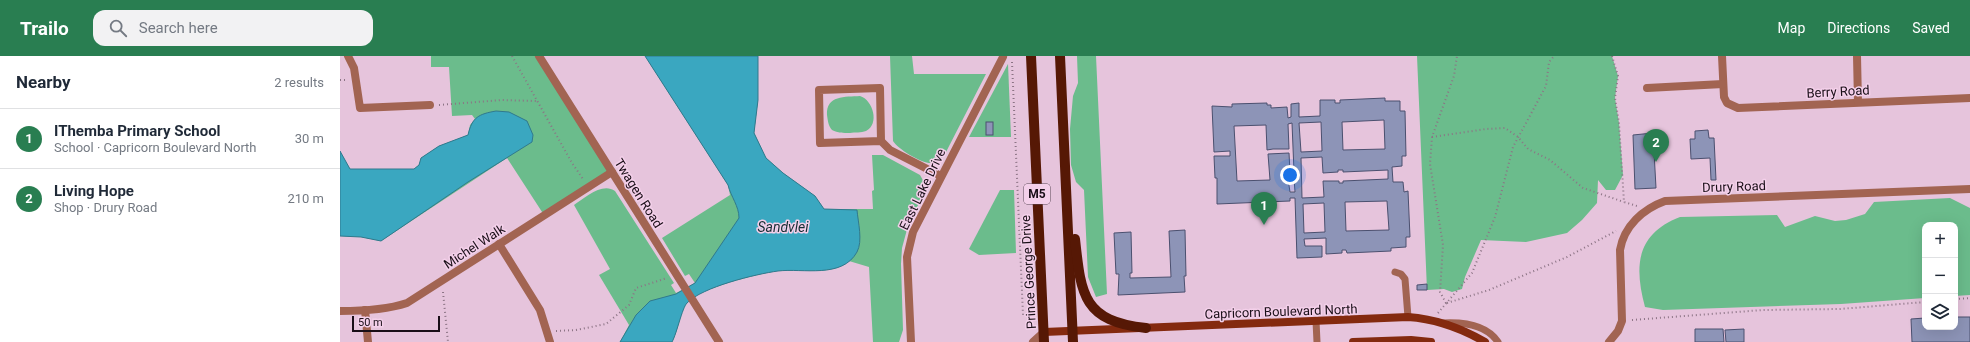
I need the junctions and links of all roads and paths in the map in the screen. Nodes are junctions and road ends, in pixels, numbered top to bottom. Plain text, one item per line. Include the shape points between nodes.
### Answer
1 (348, 56) edge
2 (512, 56) edge
3 (539, 56) edge
4 (1011, 56) edge
5 (1031, 56) edge
6 (1060, 56) edge
7 (1458, 56) edge
8 (1554, 56) edge
9 (1612, 56) edge
10 (1722, 56) edge
11 (1857, 56) edge
12 (1003, 57) dead end
13 (1723, 84) junction
14 (1647, 88) dead end
15 (1970, 98) edge
16 (536, 101) junction
17 (1858, 102) junction
18 (430, 105) joint
19 (1432, 137) junction
20 (1518, 137) junction
21 (881, 141) junction
22 (612, 172) junction
23 (1067, 174) junction
24 (940, 176) junction
25 (588, 187) junction
26 (1970, 189) edge
27 (1624, 202) junction
28 (1639, 207) dead end
29 (1620, 229) dead end
30 (499, 244) junction
31 (1395, 272) dead end
32 (676, 275) junction
33 (442, 281) junction
34 (1970, 298) edge
35 (1958, 299) edge
36 (1922, 302) edge
37 (1446, 303) junction
38 (364, 310) junction
39 (340, 311) edge
40 (1438, 313) dead end
41 (1023, 315) dead end
42 (1408, 318) junction
43 (1629, 320) dead end
44 (1316, 321) junction
45 (1442, 323) junction
46 (1146, 328) junction
47 (1072, 330) junction
48 (547, 331) junction
49 (1044, 337) edge
50 (368, 342) edge
51 (448, 342) edge
52 (550, 342) edge
53 (719, 342) edge
54 (910, 342) edge
55 (1033, 342) edge
56 (1073, 342) edge
57 (1317, 342) edge
58 (1353, 342) edge
59 (1431, 342) edge
60 (1485, 342) edge
61 (1498, 342) edge
62 (1609, 342) edge

1 - 18 street via 354,68 360,108
2 - 16 path
3 - 22 street, Twagen Road
4 - 41 path
5 - 49 main road, Prince George Drive / M5
6 - 23 main road, M5
7 - 19 path via 1454,76
8 - 20 path via 1549,62 1546,86
9 - 27 path via 1618,76 1615,98
10 - 13 street, Berry Road
11 - 17 street
12 - 24 street, East Lake Drive
13 - 14 street
13 - 17 street, Berry Road via 1727,102 1738,108
15 - 17 street, Berry Road
16 - 18 path
16 - 25 path
19 - 20 path via 1505,128
19 - 37 path via 1430,164 1443,245 1440,292
20 - 27 path via 1528,149 1550,160 1583,188
20 - 37 path via 1495,217 1472,273
21 - 21 street via 880,88 819,90 820,143
21 - 24 street via 890,150
22 - 25 street, Michel Walk
22 - 32 street, Twagen Road
23 - 46 main road via 1079,274 1084,294 1092,306 1108,319 1122,325
23 - 47 main road, M5
24 - 54 street, East Lake Drive via 916,222 909,244
25 - 30 street, Michel Walk
26 - 62 street, Drury Road via 1665,201 1652,206 1626,232 1622,240 1622,321 1618,332
27 - 28 path
29 - 37 path via 1567,256 1496,287
30 - 33 street, Michel Walk
30 - 48 street via 540,310
31 - 42 lane via 1402,274 1405,279
32 - 48 path via 636,288 629,305 606,324 576,330
32 - 53 street, Twagen Road
33 - 38 street, Michel Walk via 398,306
33 - 51 path
34 - 35 path
36 - 43 path
37 - 40 path
38 - 39 street, Michel Walk
38 - 50 street
42 - 44 street, Capricorn Boulevard North
42 - 45 street, Capricorn Boulevard North
44 - 46 street, Capricorn Boulevard North
44 - 57 lane
45 - 60 street, Capricorn Boulevard North via 1470,333
45 - 61 lane via 1459,322 1473,325 1492,335
46 - 47 street, Capricorn Boulevard North
47 - 49 street, Capricorn Boulevard North
47 - 56 main road, M5
48 - 52 street
49 - 55 street
58 - 59 street

